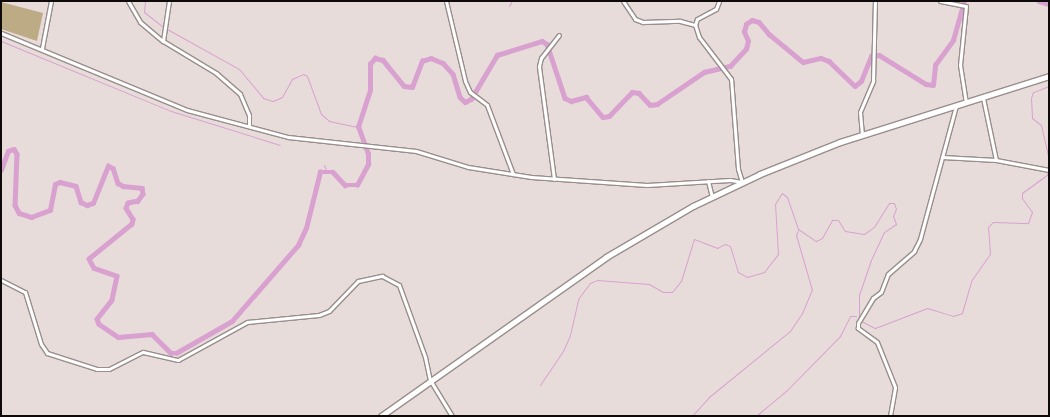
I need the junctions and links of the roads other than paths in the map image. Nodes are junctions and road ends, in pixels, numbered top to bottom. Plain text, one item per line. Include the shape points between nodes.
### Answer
1 (51, 1) edge
2 (128, 1) edge
3 (169, 1) edge
4 (446, 1) edge
5 (623, 1) edge
6 (718, 1) edge
7 (875, 1) edge
8 (940, 1) edge
9 (695, 25) junction
10 (1, 33) edge
11 (559, 35) dead end
12 (163, 41) junction
13 (42, 48) junction
14 (1049, 76) edge
15 (983, 98) junction
16 (966, 103) junction
17 (956, 106) junction
18 (249, 125) junction
19 (862, 135) junction
20 (942, 157) junction
21 (996, 160) junction
22 (1049, 170) edge
23 (513, 174) junction
24 (554, 179) junction
25 (708, 181) junction
26 (742, 182) junction
27 (712, 197) junction
28 (1, 280) edge
29 (430, 380) junction
30 (381, 416) edge
31 (452, 416) edge
32 (890, 416) edge

1 - 13 street
2 - 12 street via 140,22
3 - 12 street
4 - 23 street via 465,81 470,92 488,105
5 - 9 street via 635,19 643,22 680,21
6 - 9 street via 716,8 697,18
7 - 19 street via 873,81 860,112
8 - 16 street via 966,6 960,65
9 - 26 street via 699,37 732,79 738,169
10 - 13 street
11 - 24 street via 541,58 539,66
12 - 18 street via 216,73 240,94 249,115
13 - 18 street via 187,110
14 - 15 highway
15 - 16 highway
15 - 21 street
16 - 17 highway
17 - 19 highway
17 - 20 street
18 - 23 street via 288,137 416,151 468,167
19 - 26 highway
20 - 21 street
20 - 32 street via 914,251 893,268 881,292 873,298 858,323 858,328 877,342 895,387
21 - 22 street
23 - 24 street
24 - 25 street via 647,185
25 - 26 street
25 - 27 street
26 - 27 highway
27 - 29 highway via 606,257
28 - 29 street via 25,292 41,344 47,353 97,369 109,369 118,367 136,353 178,360 247,322 319,315 328,311 358,281 382,276 399,285
29 - 30 highway
29 - 31 street

